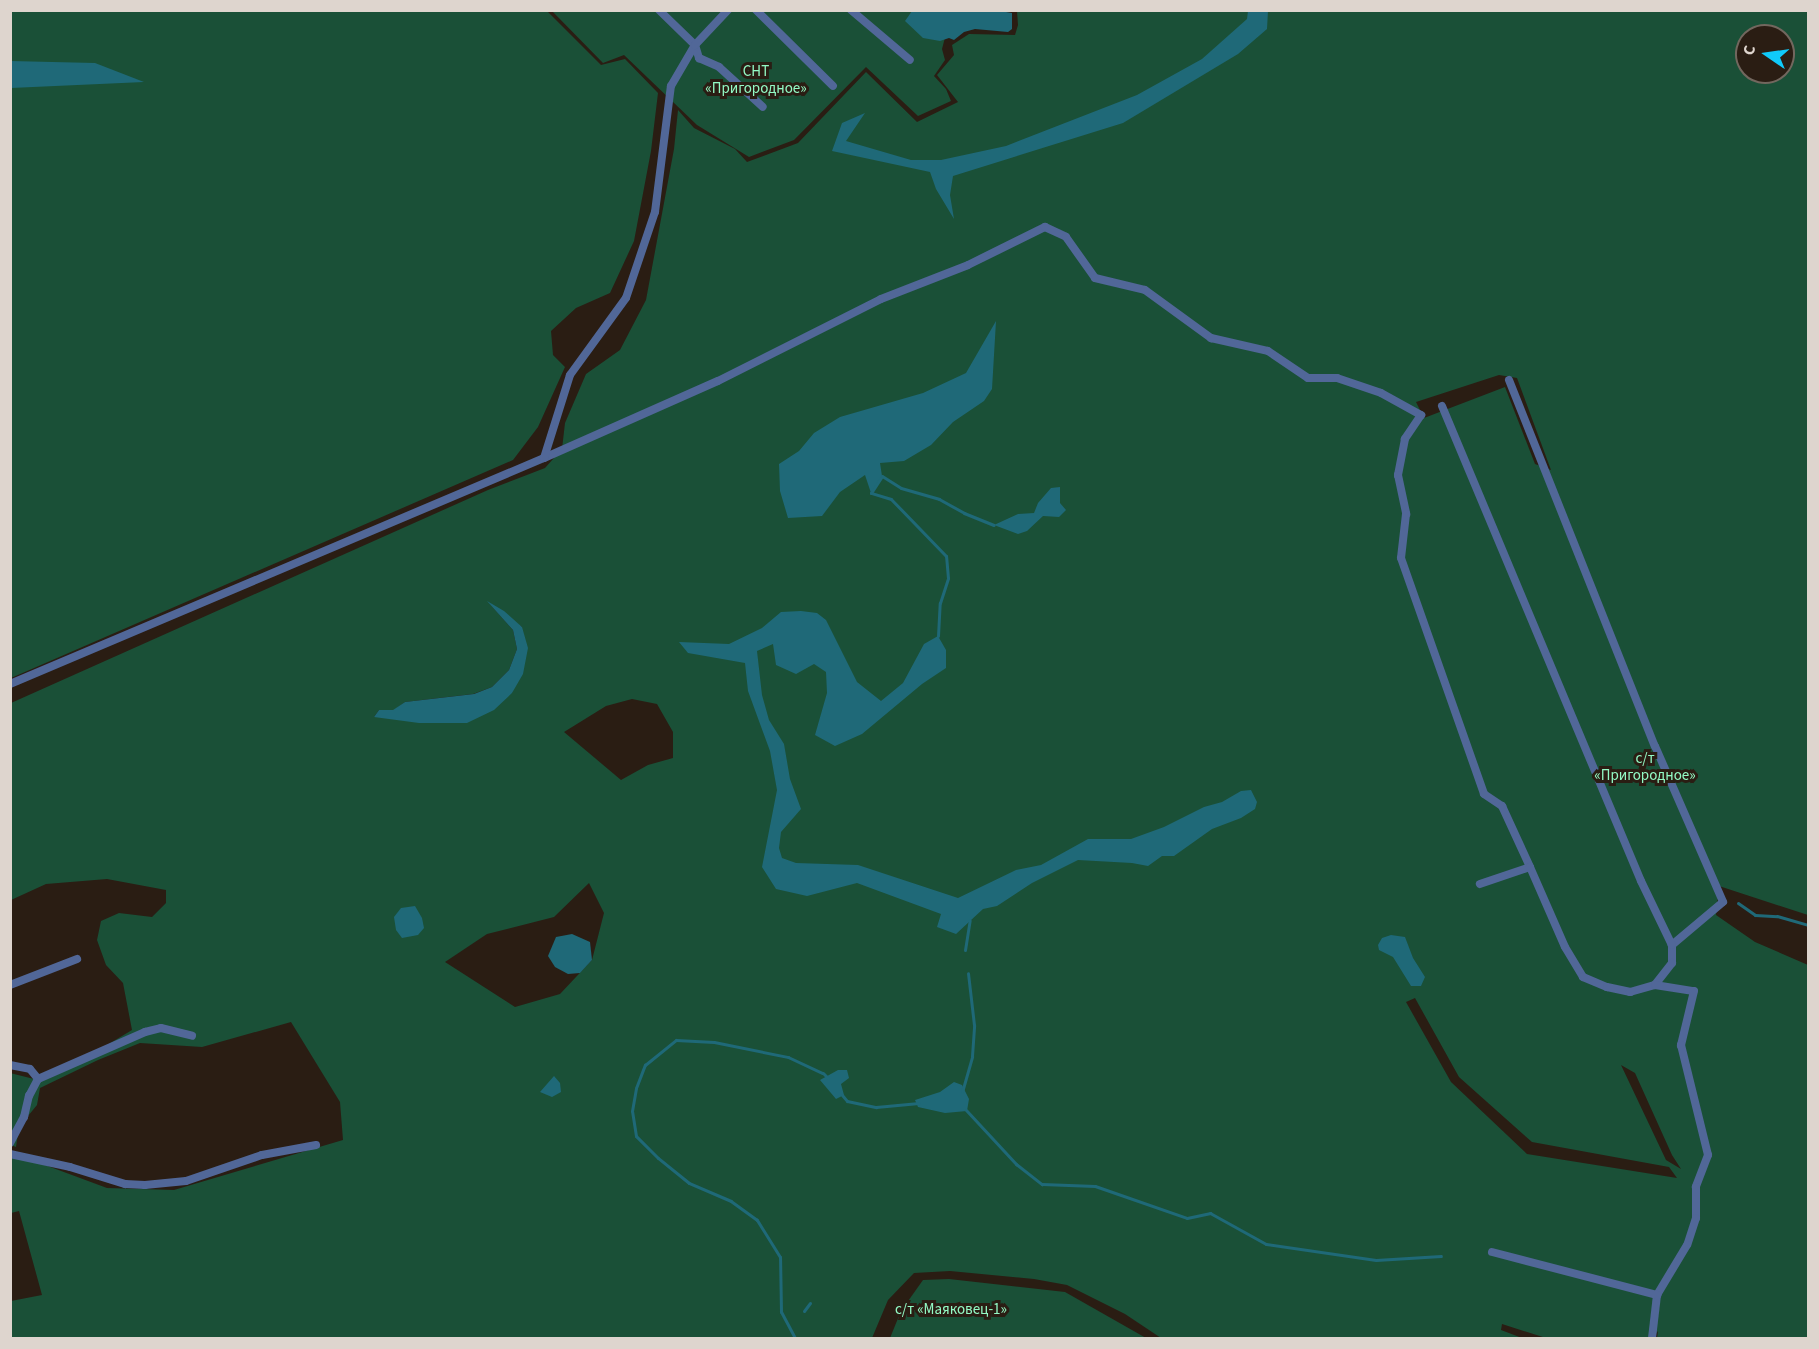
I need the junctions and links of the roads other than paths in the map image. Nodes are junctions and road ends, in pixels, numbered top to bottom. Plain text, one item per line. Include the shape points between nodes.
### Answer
1 (659, 10) edge
2 (728, 10) edge
3 (756, 10) edge
4 (851, 10) edge
5 (695, 45) junction
6 (910, 60) dead end
7 (833, 86) dead end
8 (763, 107) dead end
9 (1509, 380) dead end
10 (1442, 406) dead end
11 (544, 458) junction
12 (10, 684) edge
13 (1530, 867) junction
14 (1480, 884) dead end
15 (1672, 945) junction
16 (77, 959) dead end
17 (10, 985) edge
18 (1655, 985) junction
19 (192, 1036) dead end
20 (10, 1065) edge
21 (38, 1079) junction
22 (10, 1143) edge
23 (316, 1145) dead end
24 (10, 1154) edge
25 (1492, 1252) dead end
26 (1657, 1295) junction
27 (1652, 1338) edge

1 - 5 street
2 - 5 street
3 - 7 street
4 - 6 street
5 - 8 street via 699,58 719,67
5 - 11 street via 671,86 655,212 626,298 570,375
9 - 15 street via 1655,746 1723,902
10 - 15 street via 1641,881
11 - 12 street
11 - 13 street via 718,381 881,299 968,265 1045,227 1066,237 1095,278 1145,290 1211,338 1268,351 1308,378 1337,378 1381,393 1421,415 1405,439 1398,475 1406,514 1401,558 1484,794 1502,806
13 - 14 street
13 - 18 street via 1565,947 1583,977 1630,992
15 - 18 street via 1672,963
16 - 17 street
18 - 26 street via 1694,991 1681,1045 1708,1155 1695,1187 1696,1218 1687,1245
19 - 21 street via 161,1028 145,1032
20 - 21 street via 30,1069
21 - 22 street
23 - 24 street via 262,1155 186,1181 145,1185 125,1184
25 - 26 street
26 - 27 street

